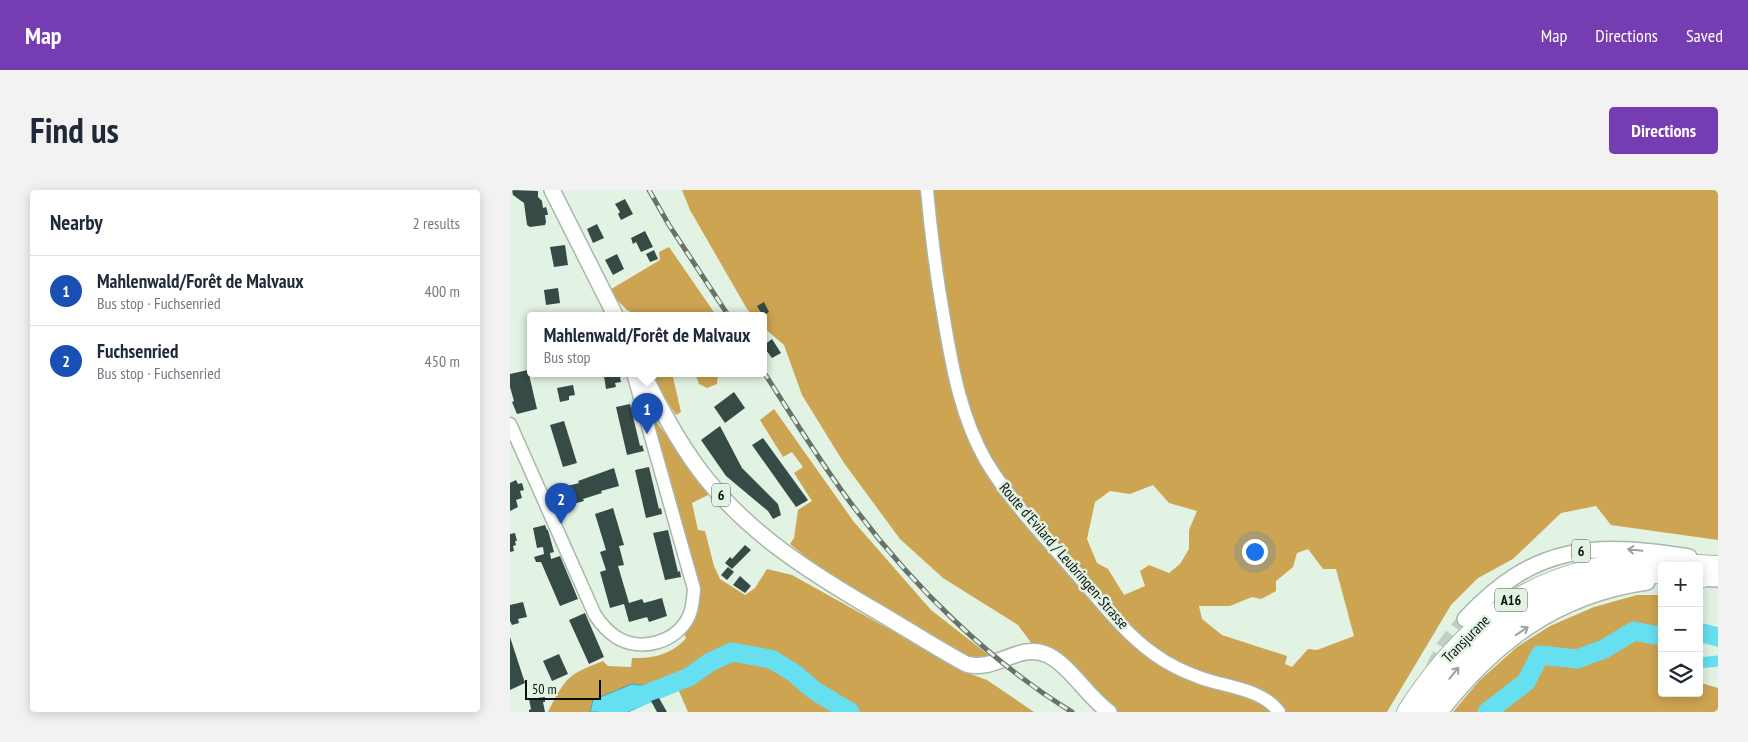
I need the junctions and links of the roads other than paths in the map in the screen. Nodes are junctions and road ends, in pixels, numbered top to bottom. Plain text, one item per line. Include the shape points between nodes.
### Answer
1 (552, 190) edge
2 (927, 190) edge
3 (613, 312) edge
4 (634, 377) edge
5 (645, 377) edge
6 (510, 424) edge
7 (1718, 561) edge
8 (1718, 565) edge
9 (1658, 574) edge
10 (1658, 581) edge
11 (1465, 619) tunnel mouth
12 (1110, 712) edge
13 (1279, 712) edge
14 (1406, 712) edge
15 (1425, 712) edge
16 (1440, 712) edge

1 - 3 main road
2 - 13 street, Route d'Evilard / Leubringen-Strasse via 955,383 985,460 1009,495 1122,624 1150,651 1187,673 1261,698
4 - 6 street via 694,589 692,608 685,622 676,633 660,642 642,645 626,642 600,622
5 - 12 main road, 6 via 673,430 699,469 729,504 769,542 807,570 966,664 986,665 1028,652 1047,654
7 -> 11 main road, 6 via 1626,549 1578,552 1540,563 1516,575
8 - 14 highway, Transjurane / A16 via 1622,562 1584,570 1540,586 1492,613 1474,628 1452,651
15 -> 9 highway, Transjurane / A16 via 1476,648 1524,613 1566,592 1594,583
16 -> 10 main road via 1494,652 1543,617 1602,592

